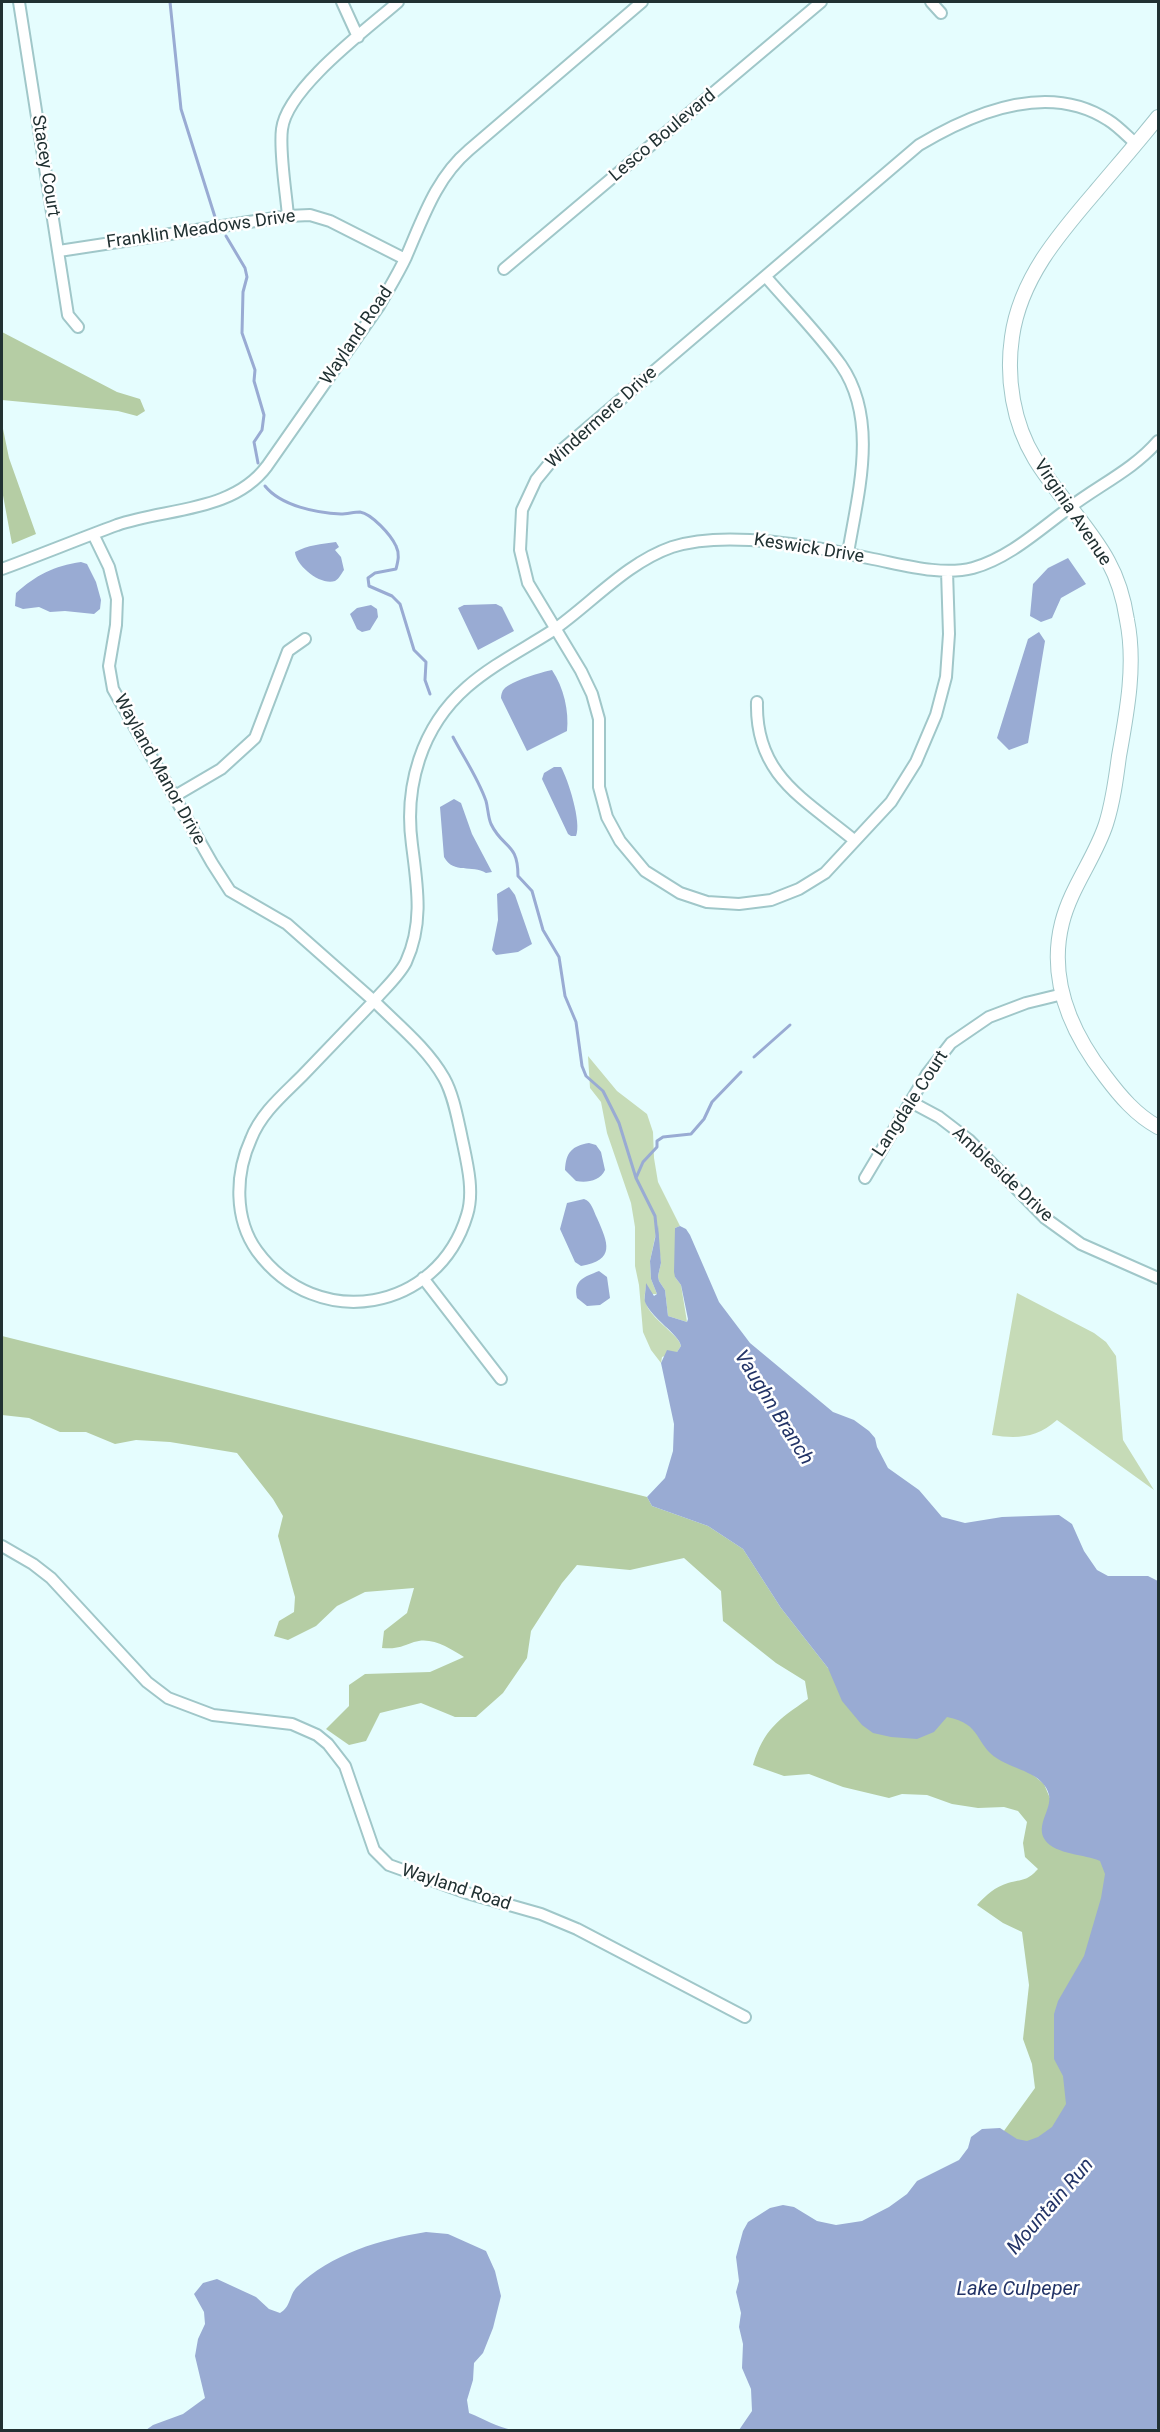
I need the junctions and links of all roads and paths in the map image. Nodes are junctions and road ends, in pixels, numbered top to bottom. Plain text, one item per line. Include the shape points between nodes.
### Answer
1 (19, 2) edge
2 (342, 2) edge
3 (398, 2) edge
4 (642, 2) edge
5 (821, 2) edge
6 (931, 2) edge
7 (941, 13) dead end
8 (358, 36) junction
9 (1158, 117) edge
10 (1136, 144) junction
11 (288, 216) junction
12 (59, 251) junction
13 (405, 259) junction
14 (504, 269) dead end
15 (766, 277) junction
16 (78, 327) dead end
17 (1158, 441) edge
18 (1070, 507) junction
19 (94, 536) junction
20 (848, 553) junction
21 (2, 569) edge
22 (947, 571) junction
23 (555, 628) junction
24 (304, 639) dead end
25 (757, 702) dead end
26 (175, 796) junction
27 (854, 840) junction
28 (1063, 994) junction
29 (374, 1001) junction
30 (911, 1102) junction
31 (1158, 1127) edge
32 (865, 1178) dead end
33 (423, 1278) junction
34 (1158, 1278) edge
35 (501, 1380) dead end
36 (2, 1546) edge
37 (745, 2017) dead end

1 - 12 street, Stacey Court
2 - 8 street
3 - 8 street
4 - 13 street, Wayland Road via 458,159 438,186
5 - 14 street, Lesco Boulevard
6 - 7 street
8 - 11 street via 291,103 282,128
9 - 10 street, Virginia Avenue
10 - 15 street, Windermere Drive via 1108,119 1071,104 1038,101 993,110 951,126 919,145
10 - 18 street, Virginia Avenue via 1041,260 1013,333 1010,375 1022,430 1034,458
11 - 12 street, Franklin Meadows Drive
11 - 13 street, Franklin Meadows Drive via 330,221
12 - 16 street, Stacey Court via 68,315
13 - 19 street, Wayland Road via 379,306 267,466 249,485 225,499 140,519
15 - 20 street via 842,366 855,394 862,429 862,466
15 - 23 street, Windermere Drive via 558,453 536,480 522,510 520,550 528,583
17 - 18 street, Keswick Drive via 1144,458
18 - 22 street, Keswick Drive via 1005,554 974,567
18 - 28 street, Virginia Avenue via 1114,574 1127,620 1131,656 1125,724 1110,806 1098,846 1062,922 1058,959
19 - 21 street, Wayland Road
19 - 26 street, Wayland Manor Drive via 109,567 117,599 109,666 113,689
20 - 22 street, Keswick Drive
20 - 23 street, Keswick Drive via 746,539 672,547 642,562
22 - 27 street, Windermere Drive via 946,677 936,715 916,762 891,802
23 - 27 street, Windermere Drive via 581,671 599,718 599,787 607,817 645,872 680,893 706,902 739,904 771,900 825,873
23 - 29 street, Keswick Drive via 467,687 444,711 427,738 415,770 409,805 419,892 418,920 406,963
24 - 26 street via 288,651 255,738 221,769
25 - 27 street via 756,722 771,767
26 - 29 street, Wayland Manor Drive via 230,891 287,924
28 - 30 street, Langdale Court via 988,1017 951,1043
28 - 31 street, Virginia Avenue via 1070,1020 1090,1056 1124,1100
29 - 33 street, Wayland Manor Drive via 415,1041 445,1079 467,1161 468,1214 450,1252
29 - 33 street, Keswick Drive via 261,1118 243,1158 240,1209 253,1245 266,1263 282,1278 312,1295 365,1302 403,1292
30 - 32 street, Langdale Court
30 - 34 street, Ambleside Drive via 939,1116 969,1140 1045,1218 1072,1238
33 - 35 street
36 - 37 street, Wayland Road via 33,1564 69,1594 147,1682 168,1698 213,1715 292,1725 328,1744 345,1766 374,1850 389,1865 577,1929

